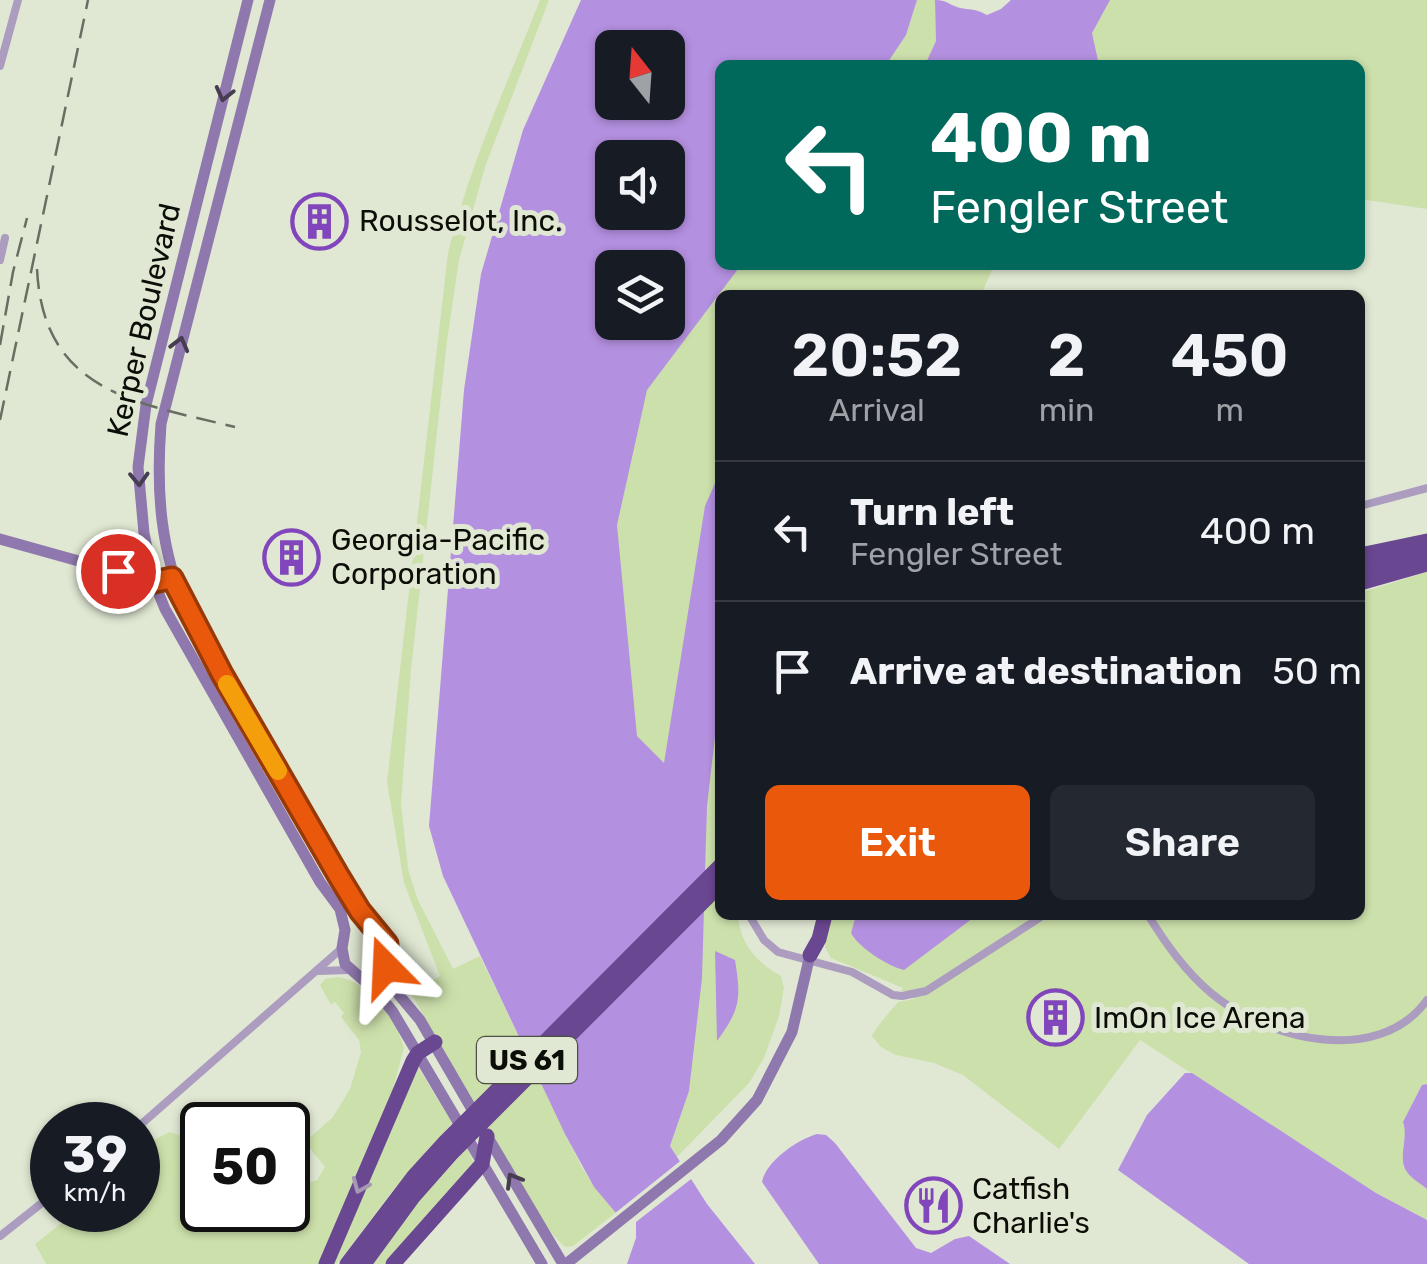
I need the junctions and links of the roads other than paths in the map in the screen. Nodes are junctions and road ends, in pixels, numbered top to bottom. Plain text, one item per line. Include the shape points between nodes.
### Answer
1 (18, 0) edge
2 (248, 0) edge
3 (270, 0) edge
4 (0, 66) edge
5 (5, 238) edge
6 (0, 260) edge
7 (1427, 488) edge
8 (1365, 505) edge
9 (0, 539) edge
10 (1427, 542) edge
11 (1427, 551) edge
12 (1365, 554) edge
13 (1427, 564) edge
14 (1365, 569) edge
15 (172, 578) junction
16 (154, 582) junction
17 (1365, 582) edge
18 (715, 871) edge
19 (715, 890) edge
20 (751, 920) edge
21 (813, 920) edge
22 (825, 920) edge
23 (1036, 920) edge
24 (1151, 920) edge
25 (376, 932) junction
26 (343, 946) junction
27 (809, 959) junction
28 (387, 962) junction
29 (314, 972) junction
30 (353, 972) junction
31 (1427, 1000) edge
32 (435, 1042) junction
33 (418, 1054) junction
34 (160, 1107) edge
35 (487, 1136) junction
36 (482, 1164) junction
37 (470, 1178) junction
38 (491, 1179) junction
39 (30, 1212) edge
40 (0, 1236) edge
41 (326, 1264) edge
42 (347, 1264) edge
43 (364, 1264) edge
44 (393, 1264) edge
45 (542, 1264) edge
46 (564, 1264) edge

1 - 4 street
2 -> 16 main road, Kerper Boulevard via 143,418 139,491
15 -> 3 main road, Kerper Boulevard via 158,491 161,424
5 - 6 street
7 - 8 street
9 - 16 main road
10 - 12 highway
11 - 14 highway
13 - 17 highway
15 - 16 main road
15 - 25 main road, Kerper Boulevard via 237,702
16 - 26 main road, Kerper Boulevard via 226,721 340,909
18 - 42 highway, US 61 via 445,1142
19 - 43 highway, US 61 via 451,1154
20 - 27 street via 772,947
21 - 27 highway
22 - 27 highway
23 - 27 street via 913,996 893,995
24 - 31 street via 1199,982 1276,1029 1327,1039 1374,1036 1403,1024
25 - 26 main road via 357,931
25 - 28 main road, Kerper Boulevard via 387,944
26 - 29 street
26 - 30 main road, Kerper Boulevard
27 - 46 main road via 792,1032 758,1100 697,1160
28 - 30 main road via 371,974
28 - 32 main road, Kerper Boulevard via 390,986
29 - 30 street
29 - 34 street
30 - 33 main road, Kerper Boulevard via 385,1001
32 - 33 highway
32 - 35 main road, Kerper Boulevard
33 - 36 main road, Kerper Boulevard
33 -> 41 highway
35 - 36 highway
46 -> 35 main road, Kerper Boulevard
36 - 37 highway
36 - 38 main road, Kerper Boulevard
37 - 38 highway
37 - 44 highway
38 - 45 main road, Kerper Boulevard
39 - 40 street

